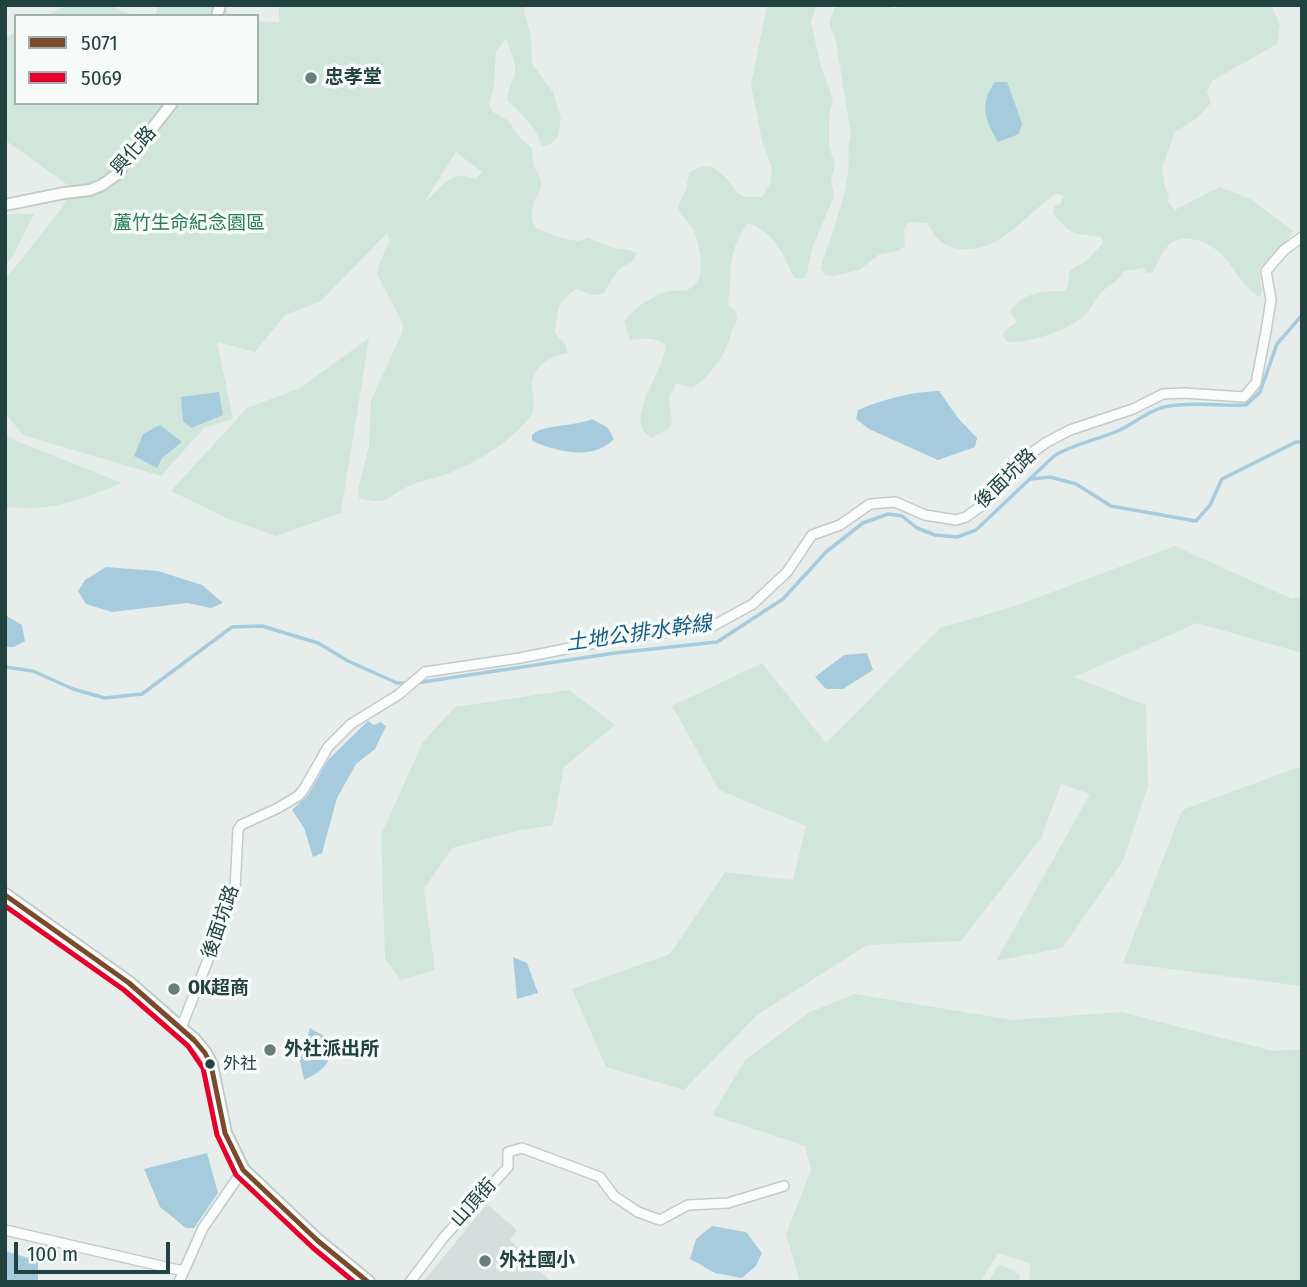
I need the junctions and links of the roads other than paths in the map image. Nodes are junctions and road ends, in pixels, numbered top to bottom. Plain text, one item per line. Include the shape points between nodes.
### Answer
1 (170, 105) edge
2 (5, 205) edge
3 (1302, 237) edge
4 (5, 895) edge
5 (181, 1028) junction
6 (243, 1170) junction
7 (784, 1186) dead end
8 (5, 1230) edge
9 (183, 1271) junction
10 (179, 1282) edge
11 (368, 1282) edge
12 (411, 1282) edge

1 - 2 street, 興化路 via 116,175 102,185
3 - 5 street, 後面坑路 via 1266,271 1271,300 1268,323 1256,383 1244,397 1163,394 1070,430 1027,456 984,504 957,520 925,515 894,502 870,504 839,525 812,535 787,572 753,604 711,627 435,670 351,724 328,747 298,796 238,830 235,890
4 - 5 main road via 129,983
5 - 6 main road via 211,1065 225,1133
6 - 9 street via 203,1228
6 - 11 main road
7 - 12 street, 山頂街 via 728,1203 688,1205 660,1220 614,1196 600,1177 522,1147 508,1152 508,1167 444,1237
8 - 9 street
9 - 10 street

